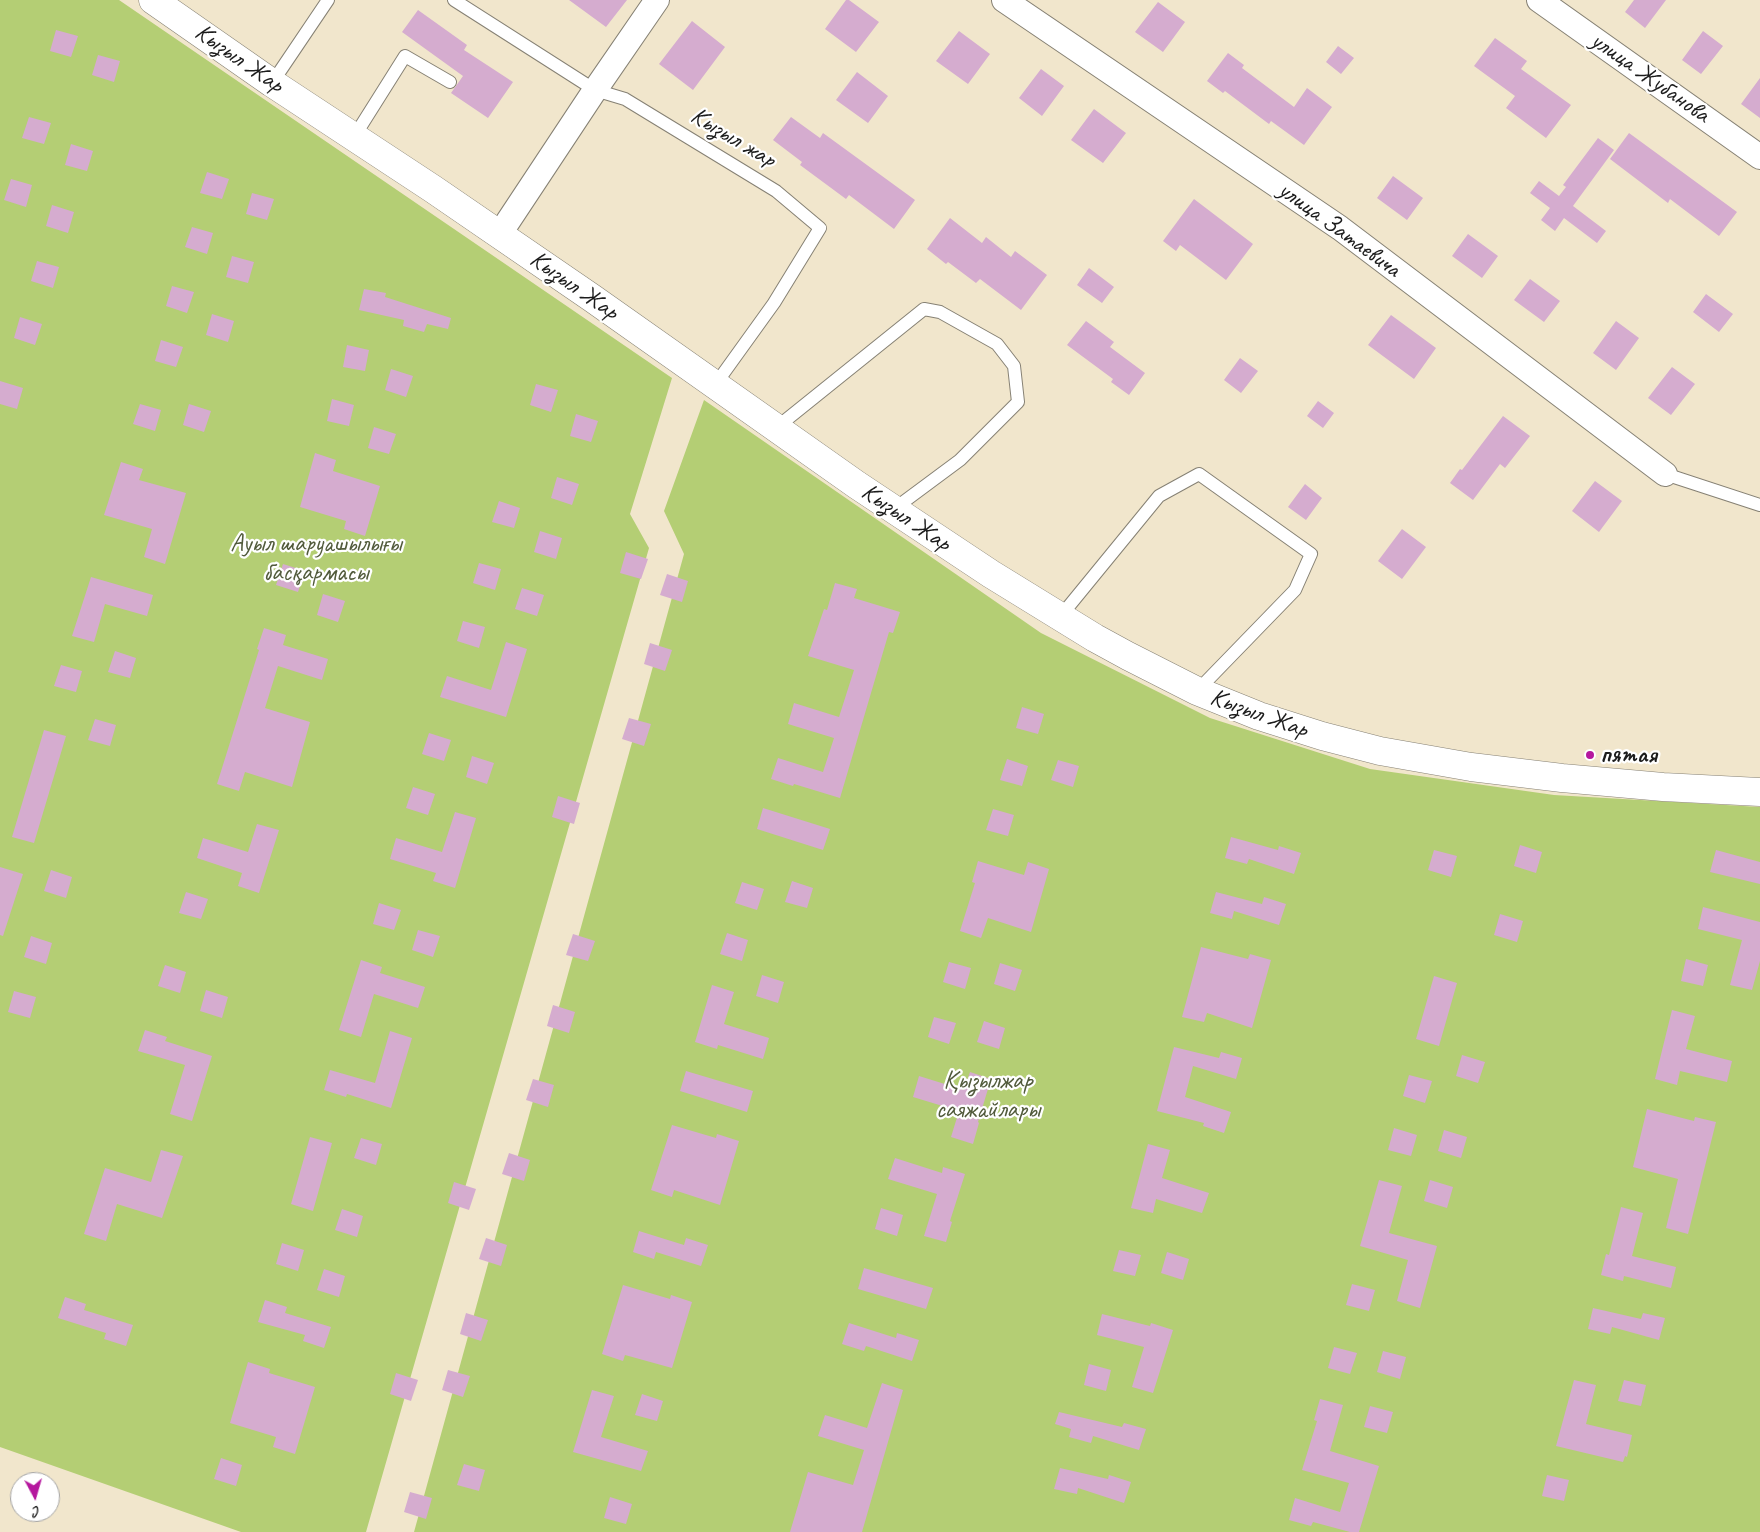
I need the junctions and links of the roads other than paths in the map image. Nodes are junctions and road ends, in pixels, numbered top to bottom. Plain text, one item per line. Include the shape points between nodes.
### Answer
1 (153, 0) edge
2 (328, 0) edge
3 (454, 0) edge
4 (657, 0) edge
5 (1004, 0) edge
6 (1539, 0) edge
7 (450, 82) dead end
8 (272, 83) junction
9 (595, 90) junction
10 (354, 137) junction
11 (1760, 156) edge
12 (500, 235) junction
13 (715, 385) junction
14 (776, 428) junction
15 (1665, 474) joint
16 (1760, 506) edge
17 (894, 509) junction
18 (1060, 617) junction
19 (1197, 691) junction
20 (1760, 792) edge

1 - 8 main road, Кызыл Жар
2 - 8 lane
3 - 9 lane, Кызыл жар
4 - 9 street
5 - 15 street, улица Затаевича via 1340,228
6 - 11 street, улица Жубанова
7 - 10 lane via 405,56
8 - 10 main road, Кызыл Жар
9 - 12 street
9 - 13 lane, Кызыл жар via 624,99 776,191 820,228 774,303
10 - 12 main road, Кызыл Жар
12 - 13 main road, Кызыл Жар
13 - 14 main road, Кызыл Жар
14 - 17 main road, Кызыл Жар
14 - 17 lane via 924,309 940,312 997,344 1014,366 1018,402 960,460
15 - 16 lane
17 - 18 main road, Кызыл Жар
18 - 19 main road, Кызыл Жар
18 - 19 lane via 1159,496 1198,474 1310,554 1295,590
19 - 20 main road, Кызыл Жар via 1259,716 1322,736 1471,768 1663,787

